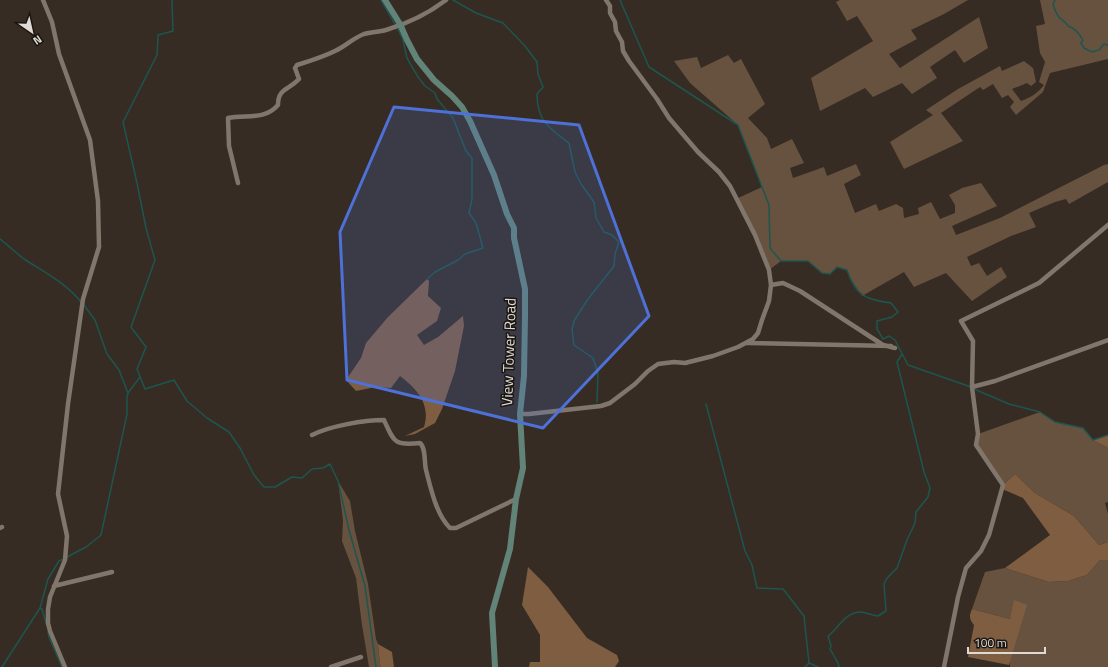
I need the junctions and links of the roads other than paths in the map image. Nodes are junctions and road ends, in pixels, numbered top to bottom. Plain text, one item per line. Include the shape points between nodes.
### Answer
1 (43, 0) edge
2 (385, 0) edge
3 (446, 0) edge
4 (606, 0) edge
5 (400, 24) junction
6 (238, 183) dead end
7 (1108, 225) edge
8 (771, 284) junction
9 (1108, 340) edge
10 (746, 343) junction
11 (972, 387) junction
12 (520, 414) junction
13 (312, 436) dead end
14 (516, 499) junction
15 (112, 572) dead end
16 (54, 586) junction
17 (361, 657) dead end
18 (65, 667) edge
19 (331, 667) edge
20 (495, 667) edge
21 (944, 667) edge

1 - 16 street via 90,140 98,201 99,240 83,299 68,404 58,494 67,536 65,560
2 - 5 street, View Tower Road
3 - 5 street via 436,8
4 - 8 street via 623,51 629,61 669,118 730,186 755,235 769,270
5 - 6 street via 384,31 354,38 335,51 297,65 295,68 299,79 281,93 278,105 267,114 228,118 229,146
5 - 12 street, View Tower Road via 417,59 457,102 470,121 514,228 525,289 524,376
7 - 11 street via 1039,283 961,321 973,341
8 - 10 street via 769,301 758,333 753,340
8 - 10 street via 783,283 800,291 867,335 893,347
9 - 11 street
10 - 12 street via 714,356 685,363 658,364 610,403 601,406
11 - 21 street via 978,434 976,445 1003,485 989,535 981,551 966,568
12 - 14 street, View Tower Road via 523,468
13 - 14 street via 348,424 384,420 397,442 403,445 420,443 424,450 426,469 438,510 450,528 456,528
14 - 20 street, View Tower Road via 510,549 492,613
15 - 16 street
16 - 18 street via 50,596 48,622
17 - 19 street

